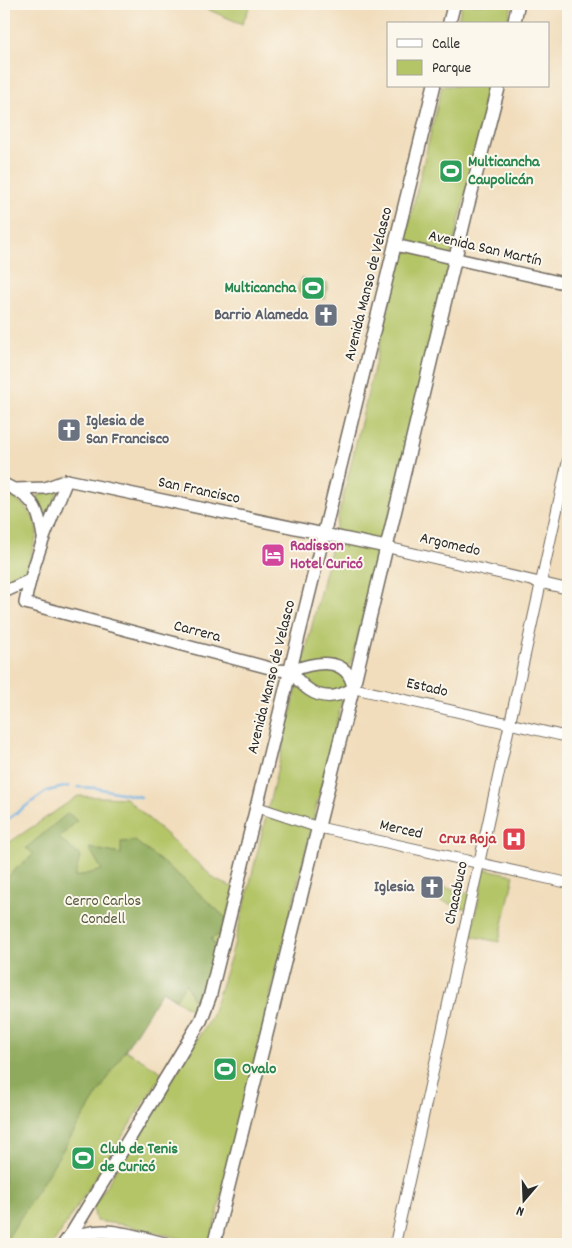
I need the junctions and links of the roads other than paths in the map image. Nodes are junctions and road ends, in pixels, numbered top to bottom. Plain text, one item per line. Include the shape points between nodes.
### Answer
1 (454, 4) edge
2 (518, 4) edge
3 (450, 22) edge
4 (514, 22) edge
5 (434, 88) edge
6 (499, 88) edge
7 (395, 244) junction
8 (456, 259) junction
9 (568, 284) edge
10 (568, 460) edge
11 (67, 480) junction
12 (4, 484) edge
13 (15, 489) junction
14 (324, 535) junction
15 (43, 538) junction
16 (386, 547) junction
17 (30, 580) junction
18 (541, 583) junction
19 (568, 589) edge
20 (4, 592) edge
21 (291, 672) junction
22 (352, 688) junction
23 (510, 724) junction
24 (568, 737) edge
25 (257, 807) junction
26 (317, 827) junction
27 (479, 863) junction
28 (568, 883) edge
29 (90, 1203) junction
30 (94, 1232) junction
31 (63, 1244) edge
32 (166, 1244) edge
33 (214, 1244) edge
34 (395, 1244) edge

1 - 3 main road
2 - 4 main road
5 - 7 main road, Avenida Manso de Velasco
6 - 8 main road
7 - 8 main road, Avenida San Martín
7 - 14 main road, Avenida Manso de Velasco
8 - 9 main road, Avenida San Martín
8 - 16 main road
10 - 18 street, Chacabuco
11 - 13 main road via 45,488
11 - 14 main road, San Francisco
11 - 15 main road
12 - 13 main road
13 - 15 main road via 36,507
14 - 16 main road, Argomedo
14 - 21 main road, Avenida Manso de Velasco
15 - 17 main road
16 - 18 street, Argomedo
16 - 22 main road
17 - 20 main road
17 - 21 main road, Carrera via 25,603
18 - 19 street, Argomedo
18 - 23 street, Chacabuco
21 - 22 main road via 303,687 317,694 335,695
21 - 22 main road via 315,663 327,663 345,671
21 - 25 main road, Avenida Manso de Velasco
22 - 23 street, Estado
22 - 26 main road
23 - 24 street, Estado
23 - 27 street, Chacabuco
25 - 26 street, Merced
25 - 29 main road, Avenida Manso de Velasco via 206,1006 192,1035
26 - 27 street, Merced
26 - 33 main road
27 - 28 street, Merced
27 - 34 street, Chacabuco
29 - 30 main road via 89,1216
29 - 31 main road, Avenida Manso de Velasco
30 - 31 main road
30 - 32 main road via 121,1232

